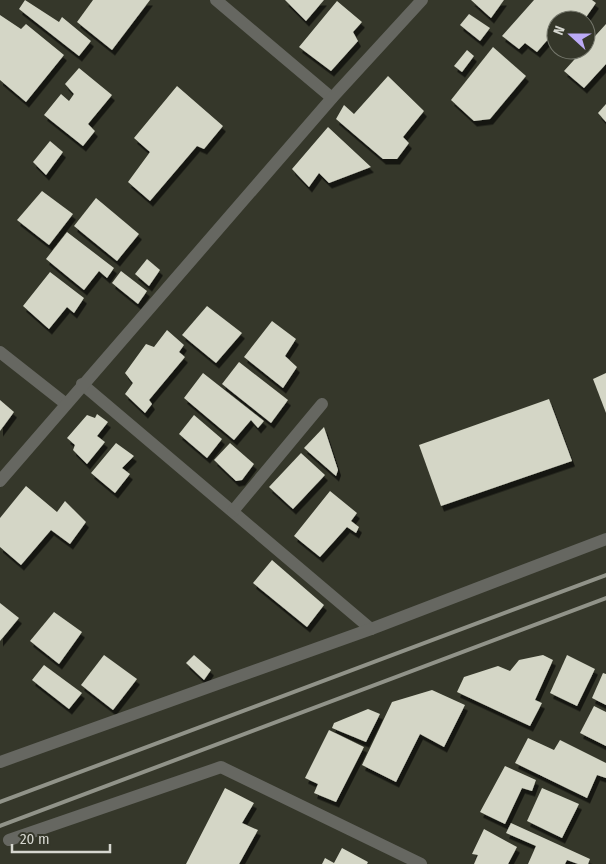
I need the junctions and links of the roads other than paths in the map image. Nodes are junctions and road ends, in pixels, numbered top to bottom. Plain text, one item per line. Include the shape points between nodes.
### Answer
1 (216, 0) edge
2 (422, 0) edge
3 (332, 98) junction
4 (0, 352) edge
5 (82, 384) junction
6 (66, 404) junction
7 (322, 404) dead end
8 (0, 481) edge
9 (233, 512) junction
10 (606, 539) edge
11 (371, 628) junction
12 (0, 762) edge
13 (8, 840) dead end
14 (421, 864) edge

1 - 3 street
2 - 3 street
3 - 5 street
4 - 6 street
5 - 6 street
5 - 9 street
6 - 8 street
7 - 9 street
9 - 11 street
10 - 11 street
11 - 12 street
13 - 14 street via 220,767

